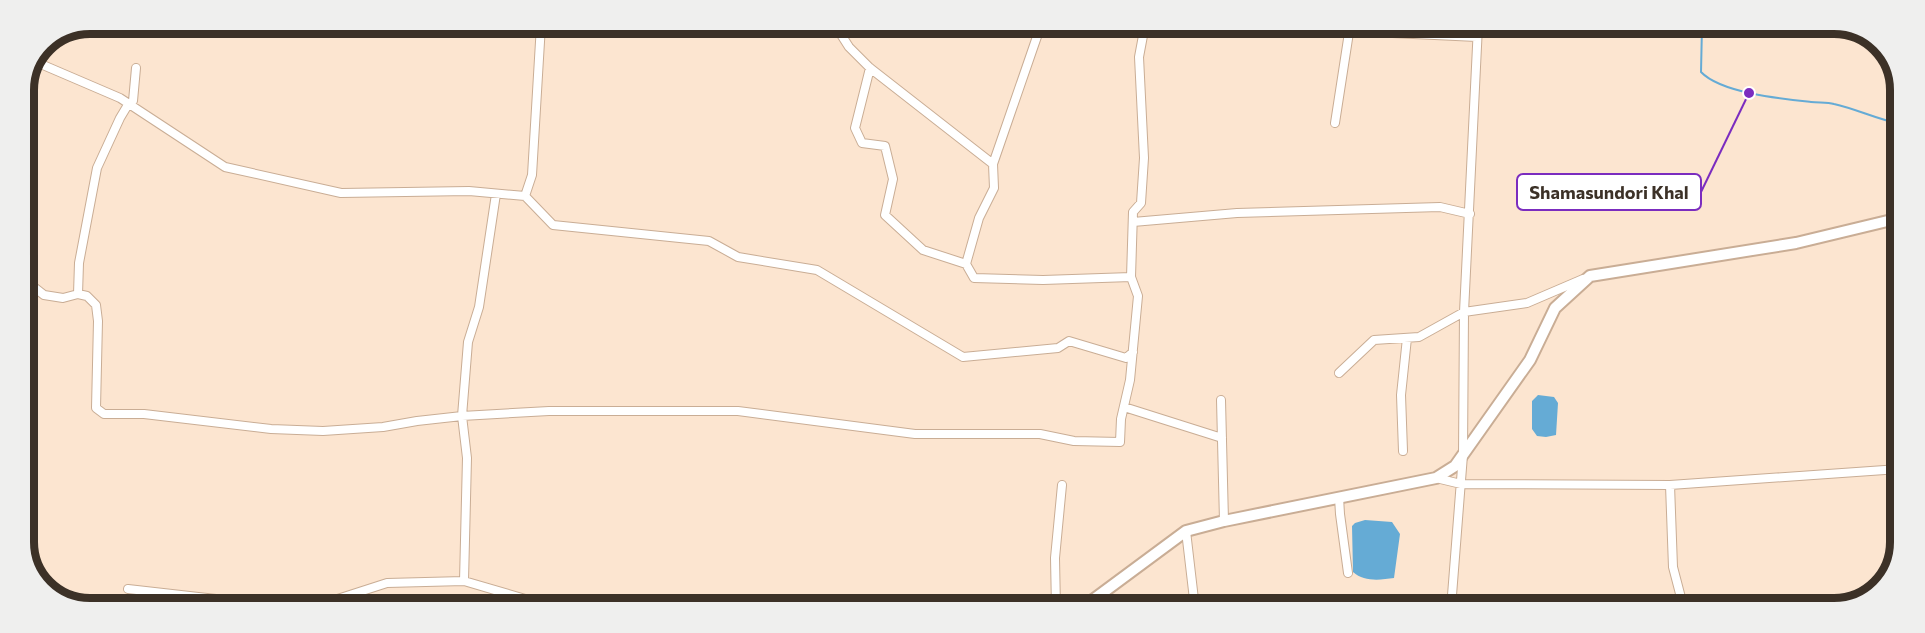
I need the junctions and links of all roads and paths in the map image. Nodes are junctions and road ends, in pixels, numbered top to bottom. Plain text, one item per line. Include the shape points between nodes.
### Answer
1 (540, 34) edge
2 (841, 34) edge
3 (1038, 34) edge
4 (1143, 34) edge
5 (1349, 34) edge
6 (1445, 34) edge
7 (1477, 36) joint
8 (42, 64) edge
9 (136, 68) dead end
10 (870, 68) junction
11 (129, 103) junction
12 (1335, 123) dead end
13 (993, 164) junction
14 (496, 194) junction
15 (525, 196) junction
16 (1470, 214) junction
17 (1890, 220) edge
18 (1133, 222) junction
19 (966, 264) junction
20 (1590, 276) junction
21 (1131, 278) junction
22 (34, 287) edge
23 (78, 294) junction
24 (1464, 312) junction
25 (1407, 338) junction
26 (1133, 352) junction
27 (1340, 374) dead end
28 (1221, 400) dead end
29 (1124, 407) junction
30 (462, 416) junction
31 (1222, 438) junction
32 (1403, 452) dead end
33 (1463, 455) junction
34 (1890, 470) edge
35 (1436, 478) junction
36 (1461, 484) junction
37 (1062, 485) dead end
38 (1670, 485) junction
39 (1339, 497) junction
40 (1224, 521) junction
41 (1186, 531) junction
42 (1348, 573) dead end
43 (464, 581) junction
44 (128, 589) dead end
45 (208, 598) edge
46 (340, 598) edge
47 (522, 598) edge
48 (1056, 598) edge
49 (1096, 598) edge
50 (1194, 598) edge
51 (1452, 598) edge
52 (1681, 598) edge

1 - 15 street via 532,175
2 - 10 street
3 - 13 street
4 - 18 street via 1139,57 1144,158 1141,203 1133,212
5 - 12 street
6 - 7 street
7 - 16 street
8 - 11 street
9 - 11 street via 133,101
10 - 13 street
10 - 19 street via 855,128 862,143 885,146 892,179 885,215 923,250
11 - 14 street via 225,167 341,193 469,190
11 - 23 street via 97,168 79,263
13 - 19 street via 994,188 979,218
14 - 15 street
14 - 30 street via 479,307 468,342
15 - 26 street via 553,225 709,241 738,257 817,270 963,357 1058,348 1069,341 1126,358
16 - 18 street via 1440,207 1237,213
16 - 24 street
17 - 20 main road via 1796,243
18 - 21 street
19 - 21 street via 974,278
20 - 24 street via 1527,303
20 - 33 main road via 1555,308 1530,360
21 - 26 street via 1138,296
22 - 23 street via 44,295 63,298
23 - 30 street via 96,305 96,408 104,414 144,414 323,431
24 - 25 street via 1419,337
24 - 33 street
25 - 27 street via 1374,340
25 - 32 street via 1401,395
26 - 29 street
28 - 31 street
29 - 30 street via 1120,442 1074,441 1040,434 915,434 738,411 549,411
29 - 31 street
30 - 43 street via 467,458
31 - 40 street
33 - 35 main road via 1455,466
33 - 36 street
34 - 38 street
35 - 36 street
35 - 39 main road
36 - 38 street
36 - 51 street
37 - 48 street via 1054,558
38 - 52 street via 1673,567
39 - 40 main road
39 - 42 street
40 - 41 main road
41 - 49 main road
41 - 50 street
43 - 46 street via 387,583
43 - 47 street
44 - 45 street

